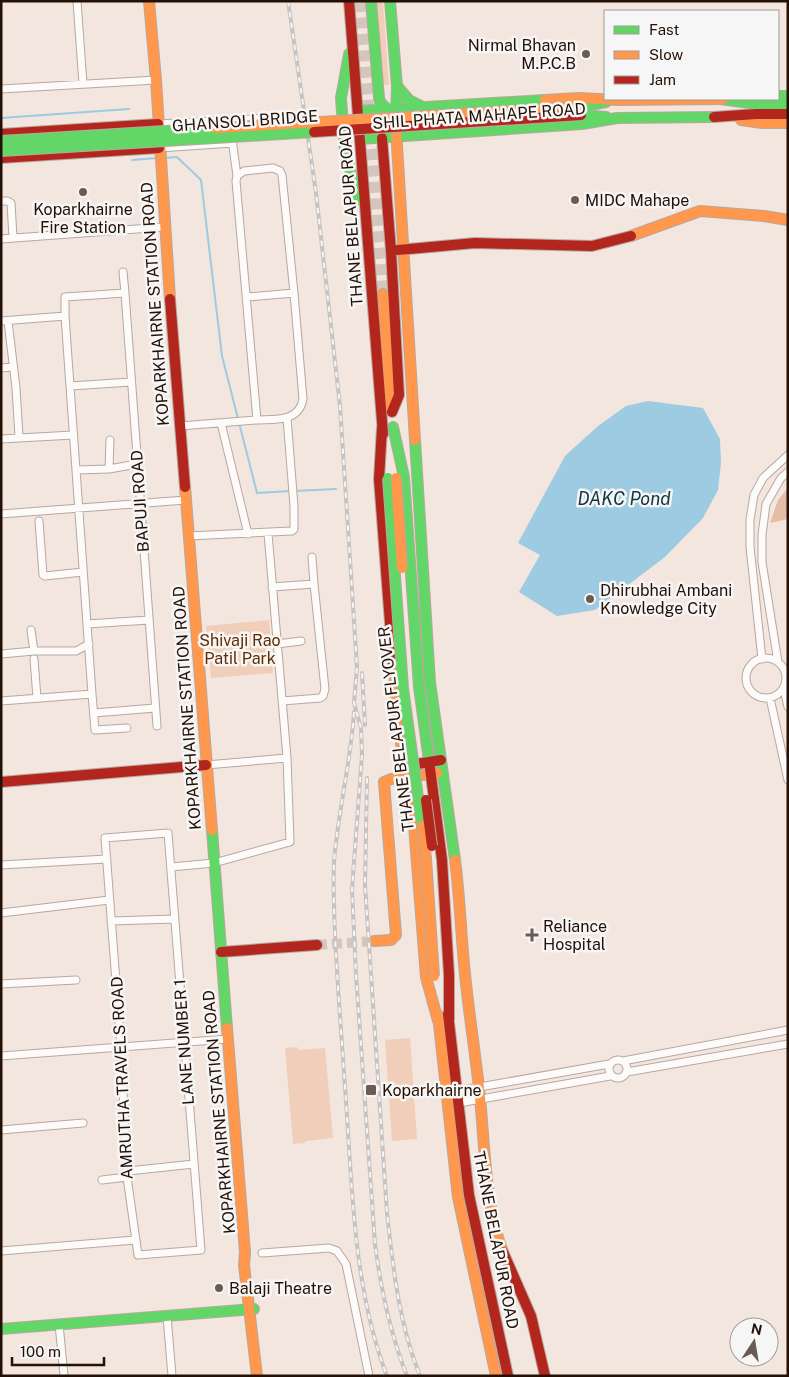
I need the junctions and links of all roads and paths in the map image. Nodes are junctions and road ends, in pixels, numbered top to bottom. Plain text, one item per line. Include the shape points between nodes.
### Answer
1 (78, 1) edge
2 (149, 1) edge
3 (349, 1) edge
4 (371, 1) edge
5 (390, 1) edge
6 (352, 39) junction
7 (156, 80) junction
8 (83, 84) junction
9 (397, 86) junction
10 (1, 89) edge
11 (604, 99) edge
12 (617, 100) edge
13 (724, 100) edge
14 (788, 105) edge
15 (422, 107) junction
16 (392, 109) junction
17 (756, 109) junction
18 (358, 111) junction
19 (580, 111) junction
20 (788, 114) edge
21 (720, 117) junction
22 (268, 118) dead end
23 (617, 118) junction
24 (229, 120) junction
25 (788, 123) edge
26 (158, 124) junction
27 (1, 134) edge
28 (397, 137) junction
29 (382, 138) junction
30 (360, 140) junction
31 (1, 141) edge
32 (233, 143) junction
33 (1, 151) edge
34 (159, 154) junction
35 (1, 158) edge
36 (237, 176) junction
37 (1, 201) edge
38 (788, 219) edge
39 (366, 223) junction
40 (164, 227) junction
41 (14, 238) junction
42 (1, 239) edge
43 (403, 250) junction
44 (391, 251) junction
45 (123, 272) dead end
46 (125, 293) junction
47 (294, 293) junction
48 (383, 294) tunnel mouth
49 (247, 297) junction
50 (65, 316) junction
51 (4, 321) edge
52 (13, 367) junction
53 (1, 368) edge
54 (131, 382) junction
55 (70, 386) junction
56 (392, 412) junction
57 (287, 418) junction
58 (254, 420) junction
59 (221, 423) junction
60 (180, 426) junction
61 (387, 428) junction
62 (74, 435) junction
63 (19, 437) junction
64 (1, 439) edge
65 (110, 440) dead end
66 (788, 455) edge
67 (137, 464) junction
68 (109, 469) junction
69 (76, 470) junction
70 (788, 472) edge
71 (186, 500) junction
72 (140, 504) junction
73 (79, 508) junction
74 (1, 514) edge
75 (39, 521) dead end
76 (268, 533) junction
77 (248, 534) junction
78 (188, 536) junction
79 (312, 558) dead end
80 (83, 572) junction
81 (314, 584) junction
82 (272, 587) junction
83 (149, 620) junction
84 (87, 624) junction
85 (32, 630) dead end
86 (300, 641) dead end
87 (89, 644) junction
88 (277, 644) junction
89 (1, 654) edge
90 (34, 655) junction
91 (762, 659) junction
92 (778, 662) junction
93 (784, 689) junction
94 (92, 694) junction
95 (37, 698) junction
96 (770, 698) junction
97 (1, 701) edge
98 (282, 701) junction
99 (788, 707) edge
100 (155, 708) junction
101 (94, 712) junction
102 (157, 726) dead end
103 (127, 728) dead end
104 (286, 758) junction
105 (441, 760) junction
106 (429, 762) junction
107 (206, 765) junction
108 (405, 766) junction
109 (443, 772) junction
110 (430, 774) junction
111 (406, 778) junction
112 (788, 780) edge
113 (1, 782) edge
114 (168, 833) joint
115 (107, 859) junction
116 (214, 863) junction
117 (1, 866) edge
118 (171, 867) junction
119 (109, 900) junction
120 (1, 913) edge
121 (175, 919) junction
122 (112, 921) junction
123 (374, 941) tunnel mouth
124 (317, 945) tunnel mouth
125 (221, 952) junction
126 (438, 975) junction
127 (76, 980) dead end
128 (1, 984) edge
129 (449, 1020) junction
130 (438, 1021) junction
131 (788, 1030) edge
132 (228, 1039) junction
133 (184, 1042) junction
134 (788, 1044) edge
135 (121, 1047) junction
136 (1, 1056) edge
137 (623, 1061) junction
138 (610, 1064) junction
139 (627, 1072) junction
140 (610, 1076) junction
141 (478, 1088) junction
142 (457, 1091) junction
143 (480, 1099) junction
144 (459, 1103) junction
145 (83, 1123) dead end
146 (1, 1130) edge
147 (194, 1164) junction
148 (128, 1174) junction
149 (102, 1180) dead end
150 (135, 1240) junction
151 (1, 1251) edge
152 (262, 1253) dead end
153 (252, 1309) junction
154 (167, 1316) junction
155 (59, 1324) junction
156 (1, 1329) edge
157 (64, 1376) edge
158 (172, 1376) edge
159 (257, 1376) edge
160 (263, 1376) edge
161 (368, 1376) edge
162 (496, 1376) edge
163 (508, 1376) edge
164 (545, 1376) edge

1 - 8 street
2 - 7 main road, KOPARKHAIRNE STATION ROAD
3 - 6 main road, THANE BELAPUR ROAD
4 - 16 main road via 379,98
5 - 9 main road
6 - 18 main road, THANE BELAPUR ROAD
6 - 39 main road via 341,98 345,152
7 - 8 street
7 - 26 main road, KOPARKHAIRNE STATION ROAD
8 - 10 street
9 - 15 main road via 409,100
9 - 16 main road
11 - 15 main road, SHIL PHATA MAHAPE ROAD
12 - 19 main road, SHIL PHATA MAHAPE ROAD
13 - 17 main road
14 - 17 main road
15 - 16 main road, SHIL PHATA MAHAPE ROAD
16 - 18 main road, SHIL PHATA MAHAPE ROAD
16 - 28 main road
17 - 20 main road
17 - 21 main road
18 - 30 main road, THANE BELAPUR ROAD
19 - 23 main road
19 - 31 main road, GHANSOLI BRIDGE, bridge
19 - 33 main road, GHANSOLI BRIDGE, bridge
21 - 23 main road, SHIL PHATA MAHAPE ROAD
21 - 25 main road
22 - 24 street
23 - 28 main road, SHIL PHATA MAHAPE ROAD via 582,124
24 - 26 street
24 - 32 street
26 - 27 main road
26 - 34 main road, KOPARKHAIRNE STATION ROAD
28 - 29 main road, SHIL PHATA MAHAPE ROAD
28 - 43 main road
29 - 30 main road, SHIL PHATA MAHAPE ROAD
29 - 44 main road
30 - 39 main road, THANE BELAPUR ROAD
32 - 34 street
32 - 36 street
34 - 35 main road
34 - 40 main road, KOPARKHAIRNE STATION ROAD
36 - 47 street via 244,171 273,168 282,175
36 - 49 street
37 - 41 street via 11,203
38 - 43 main road via 700,211 639,234 592,246 475,244
39 - 61 main road, THANE BELAPUR ROAD
40 - 41 street
40 - 60 main road, KOPARKHAIRNE STATION ROAD
41 - 42 street
43 - 44 main road
43 - 105 main road via 430,682
44 - 56 main road via 399,395
45 - 46 street, BAPUJI ROAD
46 - 50 street via 65,297
46 - 54 street, BAPUJI ROAD
47 - 49 street
47 - 57 street via 303,399 297,412
48 - 56 main road
49 - 58 street
50 - 51 street
50 - 55 street
51 - 52 street
52 - 53 street
52 - 63 street
54 - 55 street
54 - 67 street, BAPUJI ROAD
55 - 62 street
56 - 61 main road
57 - 58 street
57 - 76 street via 294,529 292,532
58 - 59 street
59 - 60 street
59 - 77 street
60 - 71 main road, KOPARKHAIRNE STATION ROAD
61 - 106 main road via 404,477 419,687
61 - 108 main road via 380,488 395,690
61 - 126 main road, THANE BELAPUR FLYOVER, bridge via 403,688
62 - 63 street
62 - 69 street
63 - 64 street
65 - 68 street
66 - 91 street via 763,478 754,494 750,520
67 - 68 street
67 - 72 street, BAPUJI ROAD
68 - 69 street
69 - 73 street
70 - 92 street via 766,504 762,534 762,562
71 - 72 street
71 - 78 main road, KOPARKHAIRNE STATION ROAD
72 - 73 street
72 - 83 street, BAPUJI ROAD
73 - 74 street
73 - 80 street
75 - 80 street via 43,575
76 - 77 street
76 - 82 street
77 - 78 street
78 - 107 main road, KOPARKHAIRNE STATION ROAD
79 - 81 street
80 - 84 street
81 - 82 street
81 - 98 street via 324,693 320,698
82 - 88 street
83 - 84 street
83 - 100 street, BAPUJI ROAD
84 - 87 street
85 - 90 street
86 - 88 street
87 - 90 street via 76,651
87 - 94 street
88 - 98 street
89 - 90 street
90 - 95 street
91 - 92 street
91 - 96 street via 748,670 746,681 755,695
92 - 93 street via 787,677
93 - 96 street
93 - 99 street
94 - 95 street
94 - 101 street
95 - 97 street
96 - 112 street
98 - 104 street
100 - 101 street
100 - 102 street, BAPUJI ROAD
101 - 103 street via 95,730
104 - 107 street
104 - 116 street via 290,842
105 - 106 main road
105 - 109 main road
106 - 108 main road
106 - 110 main road
107 - 113 main road
107 - 116 main road, KOPARKHAIRNE STATION ROAD
108 - 111 main road
109 - 110 main road
109 - 141 main road via 461,909 464,973
110 - 111 main road
110 - 129 main road via 442,860
111 - 123 main road via 384,782 396,935 391,940
111 - 130 main road via 418,861 426,977
114 - 115 street, AMRUTHA TRAVELS ROAD via 105,838
114 - 118 street, LANE NUMBER 1
115 - 117 street
115 - 119 street, AMRUTHA TRAVELS ROAD
116 - 118 street
116 - 125 main road, KOPARKHAIRNE STATION ROAD
118 - 121 street, LANE NUMBER 1
119 - 120 street
119 - 122 street, AMRUTHA TRAVELS ROAD
121 - 122 street
121 - 133 street, LANE NUMBER 1
122 - 135 street, AMRUTHA TRAVELS ROAD
124 - 125 main road
125 - 132 main road, KOPARKHAIRNE STATION ROAD
126 - 129 main road
126 - 130 main road
127 - 128 street
129 - 142 main road, THANE BELAPUR ROAD
130 - 162 main road, THANE BELAPUR ROAD via 458,1197
131 - 137 street
132 - 133 street
132 - 153 main road, KOPARKHAIRNE STATION ROAD via 244,1265
133 - 135 street
133 - 147 street, LANE NUMBER 1
134 - 139 street
135 - 136 street
135 - 148 street, AMRUTHA TRAVELS ROAD
137 - 138 street via 614,1060
137 - 139 street
138 - 140 street
138 - 141 street
139 - 140 street via 620,1078
140 - 143 street
141 - 142 street
141 - 143 main road
142 - 144 main road, THANE BELAPUR ROAD
143 - 144 street
143 - 164 main road via 486,1174 495,1224 502,1249 531,1316
144 - 163 main road, THANE BELAPUR ROAD via 469,1195
145 - 146 street
147 - 148 street
147 - 150 street, LANE NUMBER 1 via 200,1250 138,1255
148 - 149 street
148 - 150 street, AMRUTHA TRAVELS ROAD
150 - 151 street
152 - 161 street via 329,1248 338,1251 346,1264
153 - 154 main road
153 - 159 main road, KOPARKHAIRNE STATION ROAD
153 - 160 main road, KOPARKHAIRNE STATION ROAD
154 - 155 main road
154 - 158 street
155 - 156 main road
155 - 157 street

